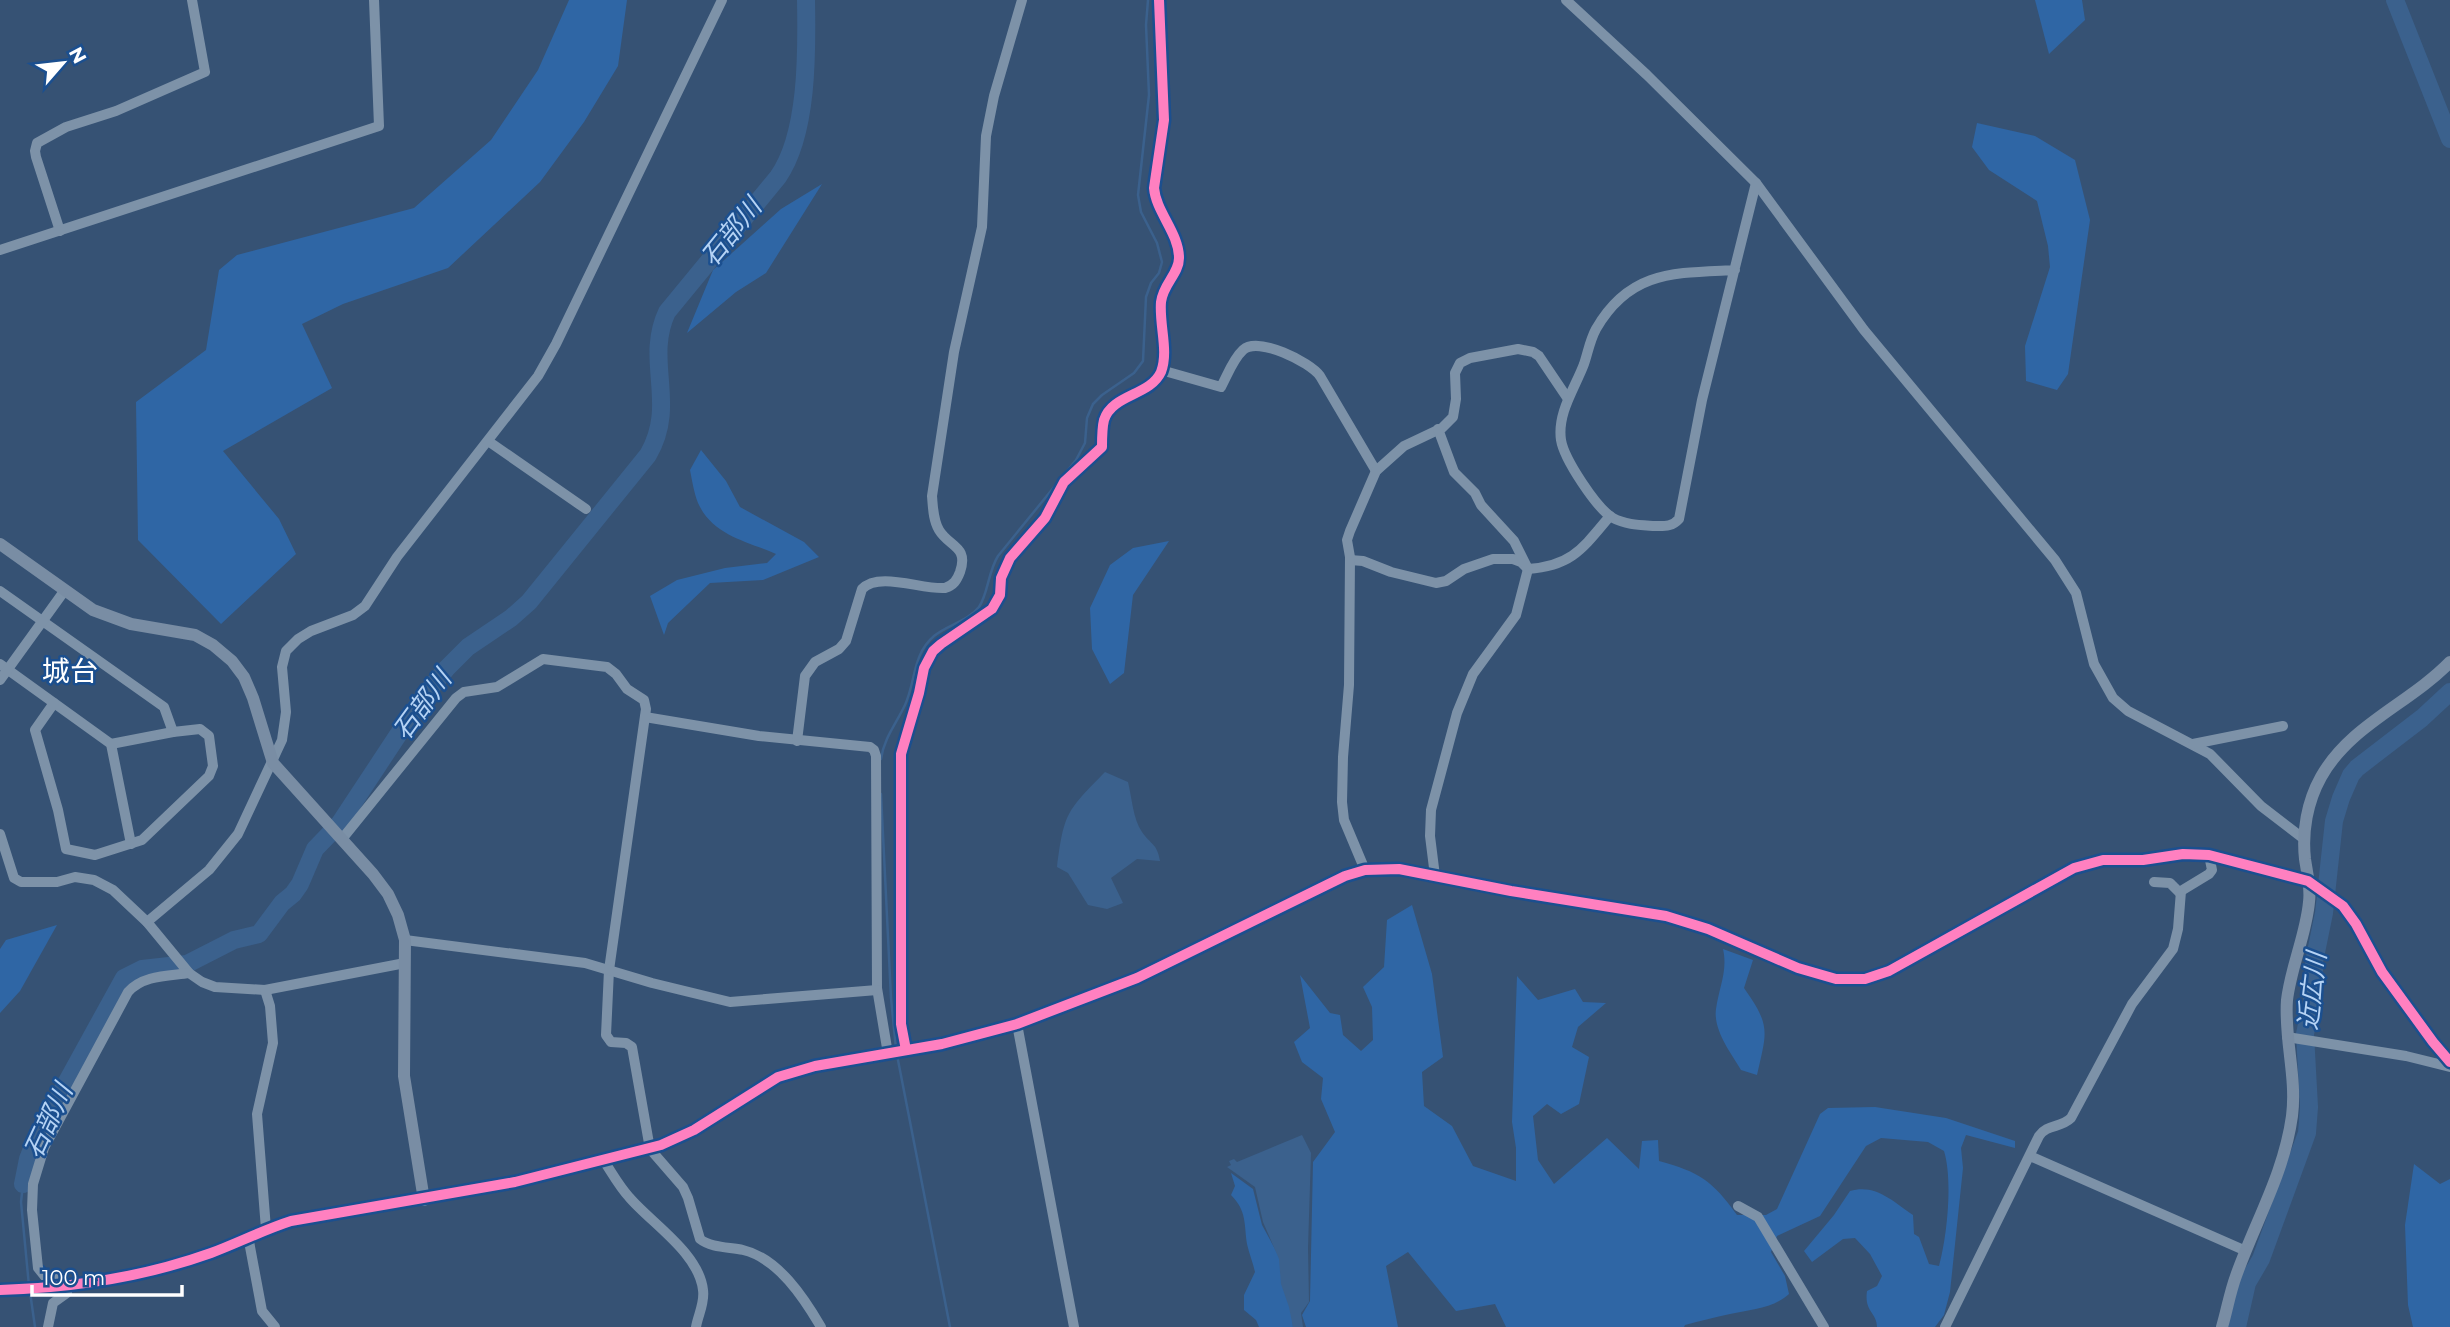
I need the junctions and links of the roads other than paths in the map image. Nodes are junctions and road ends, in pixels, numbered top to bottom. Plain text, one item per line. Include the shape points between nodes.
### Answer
1 (192, 0) edge
2 (374, 0) edge
3 (722, 0) edge
4 (1022, 0) edge
5 (1158, 0) edge
6 (1566, 0) edge
7 (1756, 183) junction
8 (60, 231) junction
9 (0, 250) edge
10 (1735, 270) junction
11 (1161, 370) junction
12 (1568, 399) junction
13 (1438, 429) junction
14 (488, 441) junction
15 (1376, 471) junction
16 (586, 509) dead end
17 (1610, 516) junction
18 (0, 544) edge
19 (1350, 560) junction
20 (1528, 569) junction
21 (65, 590) junction
22 (0, 591) edge
23 (43, 621) junction
24 (2450, 662) edge
25 (4, 667) edge
26 (0, 681) edge
27 (54, 703) junction
28 (645, 717) junction
29 (2283, 726) dead end
30 (173, 732) junction
31 (797, 741) junction
32 (111, 744) junction
33 (2193, 744) junction
34 (273, 763) junction
35 (0, 834) edge
36 (342, 839) junction
37 (2304, 839) junction
38 (131, 845) junction
39 (2209, 855) junction
40 (1365, 870) junction
41 (1435, 876) junction
42 (2308, 881) junction
43 (2154, 882) dead end
44 (2180, 893) junction
45 (147, 922) junction
46 (405, 940) junction
47 (405, 963) junction
48 (184, 967) junction
49 (609, 970) junction
50 (265, 990) junction
51 (877, 990) junction
52 (1017, 1024) junction
53 (2292, 1037) junction
54 (906, 1050) junction
55 (888, 1054) junction
56 (2450, 1065) edge
57 (650, 1149) junction
58 (2030, 1156) junction
59 (604, 1161) junction
60 (424, 1200) junction
61 (1738, 1206) dead end
62 (266, 1229) junction
63 (248, 1236) junction
64 (2246, 1251) junction
65 (66, 1286) junction
66 (0, 1290) edge
67 (48, 1327) edge
68 (275, 1327) edge
69 (696, 1327) edge
70 (821, 1327) edge
71 (1074, 1327) edge
72 (1824, 1327) edge
73 (1945, 1327) edge
74 (2222, 1327) edge

1 - 8 street via 205,72 116,111 66,127 35,147
2 - 8 street via 379,126
3 - 14 street via 556,344 538,376
4 - 31 street via 986,136 982,227 954,352 932,496 939,530 960,551 962,564 957,580 946,588 886,581 862,589 846,641 815,662 805,676
5 - 11 street via 1164,120 1154,188 1179,258 1161,299
6 - 7 street
7 - 10 street
7 - 33 street via 1864,330 2070,581 2094,664 2113,698 2128,711
8 - 9 street
10 - 12 street via 1665,275 1633,289 1609,310 1595,331
10 - 17 street via 1702,400 1679,519 1664,526 1633,524
11 - 15 street via 1221,387 1241,351 1252,345 1302,362 1320,376
11 - 54 street via 1153,382 1107,414 1102,447 1064,482 1045,518 1010,558 992,609 941,644 924,668 901,754 901,1024
12 - 13 street via 1533,352 1518,349 1470,358 1456,367 1455,411 1449,423
12 - 17 street via 1560,432 1566,458
13 - 15 street via 1404,446
13 - 20 street via 1457,477 1514,541
14 - 16 street
14 - 34 street via 360,612 311,631 286,651 282,667 285,726
15 - 19 street via 1347,540
17 - 20 street via 1570,559
18 - 21 street
19 - 20 street via 1436,583 1493,559 1513,559
19 - 40 street via 1342,811
20 - 41 street via 1516,615 1473,674 1457,713 1431,810
21 - 23 street
21 - 34 street via 113,619 195,635 213,645 244,677
22 - 23 street
23 - 25 street
23 - 30 street via 164,707
24 - 37 street via 2344,745 2319,779
25 - 26 street
25 - 27 street
27 - 32 street
27 - 38 street via 35,730 66,849 95,855
28 - 31 street
28 - 36 street via 644,700 607,667 538,660 497,687 464,692 456,698
28 - 49 street
29 - 33 street
30 - 32 street
30 - 38 street via 200,729 209,736 213,765 209,776 142,840
31 - 51 street via 870,747 875,752
32 - 38 street
33 - 37 street
34 - 36 street
34 - 45 street via 238,835 195,883
35 - 45 street via 14,878 21,882 93,880 113,890
36 - 46 street via 388,894
37 - 42 street
39 - 41 street via 2084,864 1889,971 1849,980 1798,968 1666,916
39 - 42 street
39 - 44 street via 2209,874
40 - 41 street via 1399,869
40 - 52 street via 1137,978
42 - 53 street via 2309,905 2288,998
42 - 56 street via 2351,916 2382,972
43 - 44 street via 2170,883
44 - 58 street via 2178,929 2168,958 2132,1004 2071,1118 2042,1131
45 - 48 street
46 - 47 street
46 - 49 street via 575,961
47 - 50 street
47 - 60 street via 404,1076
48 - 50 street via 215,987
48 - 65 street via 148,979 128,992 44,1149 33,1184 38,1268 46,1278 64,1280
49 - 51 street via 730,1002
49 - 57 street via 606,1035 611,1042 629,1044 633,1051
50 - 62 street via 273,1043 257,1115
51 - 55 street
52 - 54 street
52 - 71 street
53 - 56 street
53 - 64 street via 2289,1132 2273,1188
54 - 55 street
55 - 57 street via 786,1074 694,1130
57 - 59 street
57 - 70 street via 683,1188 704,1242 746,1250 771,1263
58 - 64 street
58 - 73 street
59 - 60 street
59 - 69 street via 629,1198 696,1271 704,1294
60 - 62 street
61 - 72 street via 1758,1217
62 - 63 street
63 - 65 street via 171,1265
63 - 68 street via 262,1311
64 - 74 street
65 - 66 street
65 - 67 street via 66,1295 53,1303

